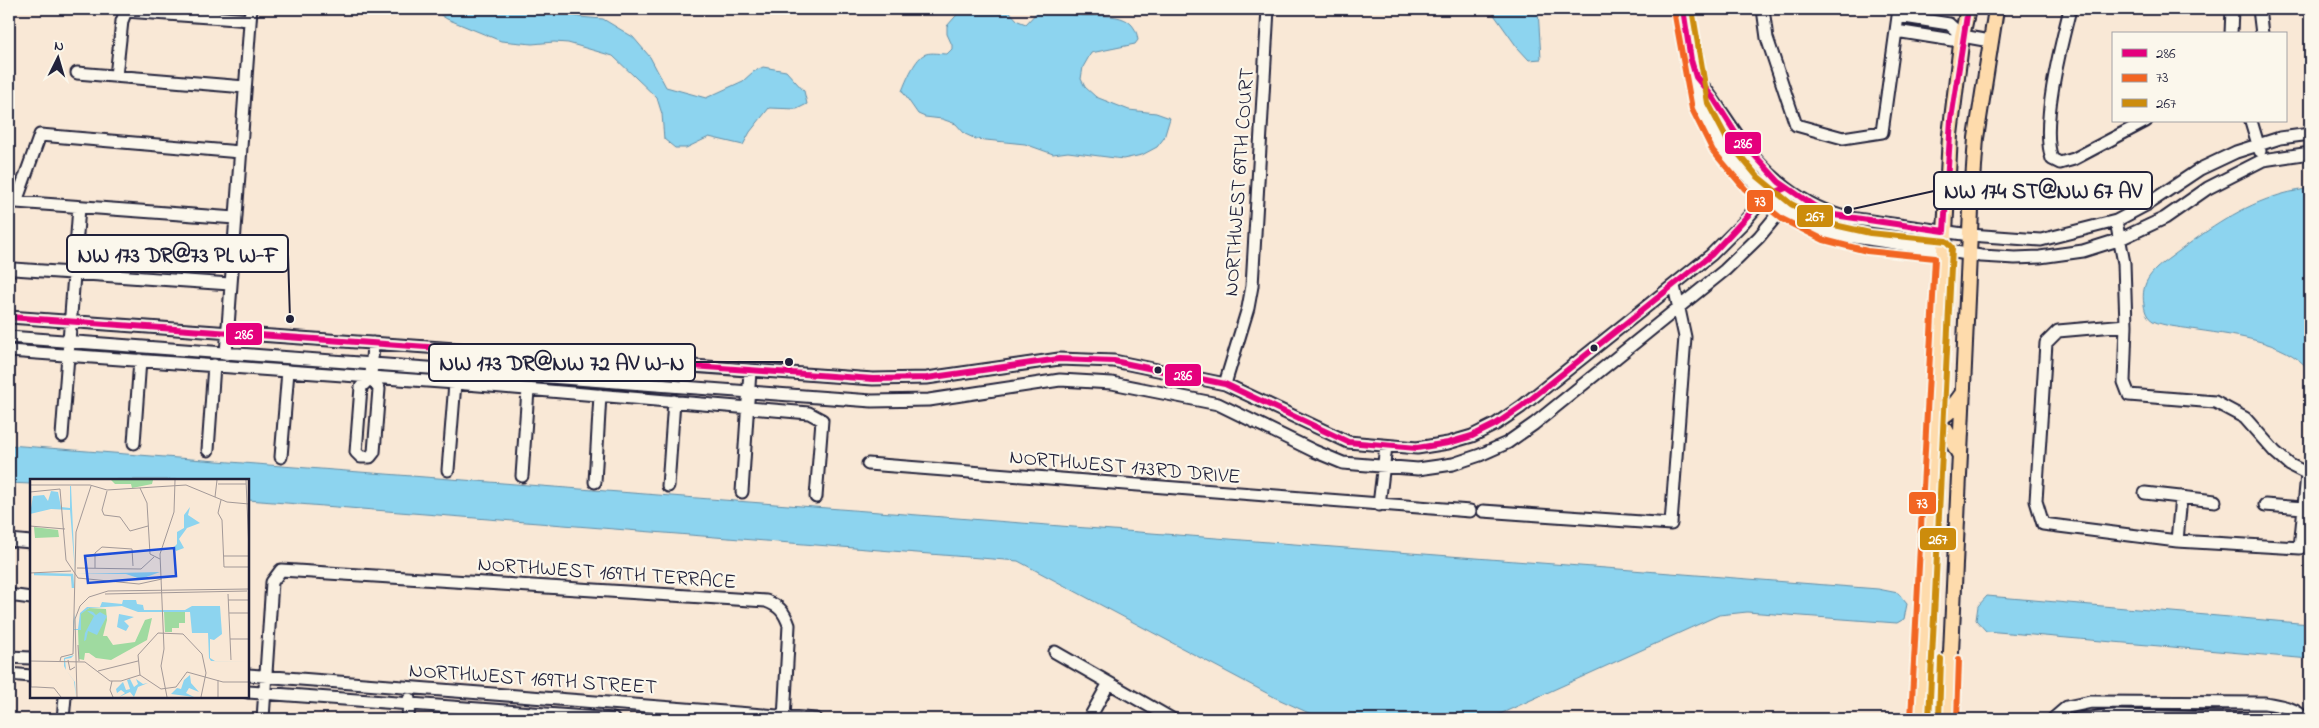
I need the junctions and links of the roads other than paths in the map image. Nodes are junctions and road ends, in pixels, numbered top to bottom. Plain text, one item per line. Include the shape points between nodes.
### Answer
1 (1268, 9) edge
2 (1683, 9) edge
3 (1763, 9) edge
4 (1968, 9) edge
5 (1996, 9) edge
6 (2070, 9) edge
7 (2232, 9) edge
8 (2259, 9) edge
9 (1899, 13) edge
10 (250, 14) edge
11 (1896, 31) junction
12 (2231, 32) edge
13 (2262, 32) edge
14 (1962, 36) junction
15 (1990, 41) junction
16 (78, 73) dead end
17 (116, 76) junction
18 (1696, 77) junction
19 (245, 87) junction
20 (2144, 122) edge
21 (2251, 122) edge
22 (2310, 134) edge
23 (2258, 145) junction
24 (240, 152) junction
25 (2310, 154) edge
26 (2263, 160) junction
27 (1786, 188) junction
28 (1766, 196) junction
29 (80, 207) junction
30 (1782, 209) junction
31 (235, 218) junction
32 (2116, 221) junction
33 (1944, 231) junction
34 (1970, 235) junction
35 (2032, 239) junction
36 (2118, 240) junction
37 (1944, 250) junction
38 (1970, 254) junction
39 (2032, 257) junction
40 (14, 269) dead end
41 (74, 274) junction
42 (230, 284) junction
43 (1674, 286) junction
44 (1679, 309) junction
45 (9, 317) edge
46 (71, 321) junction
47 (2126, 325) junction
48 (227, 333) junction
49 (9, 337) edge
50 (373, 342) junction
51 (70, 343) junction
52 (9, 351) edge
53 (226, 354) junction
54 (68, 355) junction
55 (140, 360) junction
56 (1088, 360) junction
57 (371, 364) junction
58 (214, 365) junction
59 (288, 371) junction
60 (750, 371) junction
61 (371, 378) junction
62 (1085, 381) junction
63 (455, 383) junction
64 (1224, 384) junction
65 (528, 390) junction
66 (748, 392) junction
67 (1962, 394) junction
68 (600, 395) junction
69 (674, 401) junction
70 (748, 408) junction
71 (1935, 422) junction
72 (62, 436) dead end
73 (134, 443) dead end
74 (1386, 446) junction
75 (208, 450) dead end
76 (1960, 454) junction
77 (281, 457) dead end
78 (868, 464) dead end
79 (1384, 467) junction
80 (448, 470) dead end
81 (2309, 475) edge
82 (522, 476) dead end
83 (595, 482) dead end
84 (668, 486) dead end
85 (742, 492) dead end
86 (2145, 494) dead end
87 (816, 497) dead end
88 (2180, 497) junction
89 (2215, 500) dead end
90 (1379, 505) junction
91 (2265, 505) dead end
92 (2304, 508) junction
93 (1470, 510) dead end
94 (1483, 511) dead end
95 (9, 540) edge
96 (2177, 541) junction
97 (30, 542) edge
98 (9, 596) edge
99 (30, 598) edge
100 (1055, 652) dead end
101 (9, 656) edge
102 (30, 658) edge
103 (9, 674) edge
104 (249, 675) edge
105 (30, 676) edge
106 (265, 676) junction
107 (1109, 683) junction
108 (410, 687) junction
109 (249, 692) edge
110 (264, 693) junction
111 (541, 697) junction
112 (64, 698) edge
113 (409, 704) junction
114 (672, 707) junction
115 (540, 716) edge
116 (784, 718) edge
117 (63, 719) edge
118 (262, 719) edge
119 (408, 719) edge
120 (612, 719) edge
121 (671, 719) edge
122 (816, 719) edge
123 (1089, 719) edge
124 (1172, 719) edge
125 (1920, 719) edge
126 (1948, 719) edge
127 (2053, 719) edge
128 (2077, 719) edge
129 (2273, 719) edge
130 (2305, 719) edge

1 - 64 street, NORTHWEST 69TH COURT via 1252,286
2 - 18 street
3 - 11 street via 1767,38 1796,125 1843,138 1882,132
4 - 14 main road
5 - 15 main road
6 - 20 street via 2059,51 2048,130 2052,159 2060,163 2074,159
7 - 12 street
8 - 13 street
9 - 11 street
9 - 14 street via 1949,24
10 - 17 street via 126,11
10 - 19 street
11 - 14 street via 1952,40
14 - 15 street
14 - 33 main road via 1950,134
15 - 34 main road via 1976,138
16 - 17 street
17 - 19 street
18 - 27 street via 1738,138
18 - 28 street via 1699,104 1710,127 1723,149
19 - 24 street
21 - 23 street
22 - 23 street
23 - 26 street
23 - 32 street via 2200,169
24 - 29 street via 40,135 16,202
24 - 31 street
25 - 26 street
26 - 36 street via 2208,188 2164,218
27 - 28 street
27 - 30 street
27 - 33 street via 1834,215
28 - 30 street
28 - 43 street via 1717,248
29 - 31 street
29 - 41 street
30 - 37 street via 1828,233
30 - 44 street via 1759,238
31 - 42 street
32 - 35 street via 2041,240
32 - 36 street
33 - 34 street
33 - 37 main road
34 - 35 street
34 - 38 main road
35 - 39 street
36 - 39 street via 2083,251
36 - 47 street via 2124,263
37 - 38 street
37 - 71 main road
38 - 39 street
38 - 67 main road
40 - 41 street
41 - 42 street
41 - 46 street
42 - 48 street
43 - 44 street
43 - 74 street via 1496,424 1448,443 1417,448
44 - 79 street via 1507,442 1480,456 1453,464 1418,469
44 - 94 street via 1685,337 1671,524
45 - 46 street
46 - 48 street
46 - 51 street
47 - 81 street via 2124,382 2130,395 2215,402 2246,418 2275,452
47 - 96 street via 2058,331 2046,343 2036,501 2043,524
48 - 50 street
48 - 53 street
49 - 51 street
50 - 57 street
50 - 60 street
51 - 53 street
51 - 54 street
52 - 54 street
53 - 57 street
54 - 55 street
54 - 72 street
55 - 58 street
55 - 73 street
56 - 60 street via 1059,359 893,380
56 - 62 street
56 - 64 street via 1114,361
57 - 61 street
57 - 66 street
58 - 59 street
58 - 75 street
59 - 61 street
59 - 77 street
60 - 66 street
61 - 61 street via 361,387 356,452 361,457 370,457 374,452 379,389
61 - 63 street
62 - 66 street via 1060,380 929,400 893,402
62 - 79 street via 1112,382 1218,404 1342,463
63 - 65 street
63 - 80 street
64 - 74 street via 1348,442
65 - 68 street
65 - 82 street
66 - 70 street
67 - 71 main road via 1948,413
67 - 76 main road
68 - 69 street
68 - 83 street
69 - 70 street
69 - 84 street
70 - 85 street
70 - 87 street via 809,413 822,420
71 - 76 main road via 1946,430
71 - 125 main road
74 - 79 street
76 - 126 main road
78 - 90 street, NORTHWEST 173RD DRIVE
79 - 90 street
81 - 92 street
86 - 88 street
88 - 89 street
88 - 96 street
90 - 93 street, NORTHWEST 173RD DRIVE
91 - 92 street
92 - 96 street via 2300,548
95 - 97 street
98 - 99 street
100 - 107 street
101 - 102 street
103 - 105 street
104 - 106 street, NORTHWEST 169TH STREET
106 - 108 street, NORTHWEST 169TH STREET
106 - 110 street
106 - 116 street, NORTHWEST 169TH TERRACE via 272,582 281,570 766,601 778,605 789,625
107 - 123 street
107 - 124 street
108 - 111 street, NORTHWEST 169TH STREET
108 - 113 street
109 - 110 street, NORTHWEST 169TH STREET
110 - 113 street, NORTHWEST 169TH STREET
110 - 118 street
111 - 114 street, NORTHWEST 169TH STREET
111 - 115 street
112 - 117 street
113 - 115 street, NORTHWEST 169TH STREET
113 - 119 street
114 - 116 street, NORTHWEST 169TH STREET
114 - 121 street
115 - 120 street, NORTHWEST 169TH STREET
116 - 122 street, NORTHWEST 169TH STREET
127 - 130 street via 2072,705 2105,702 2265,703 2287,707
128 - 129 street via 2113,716

